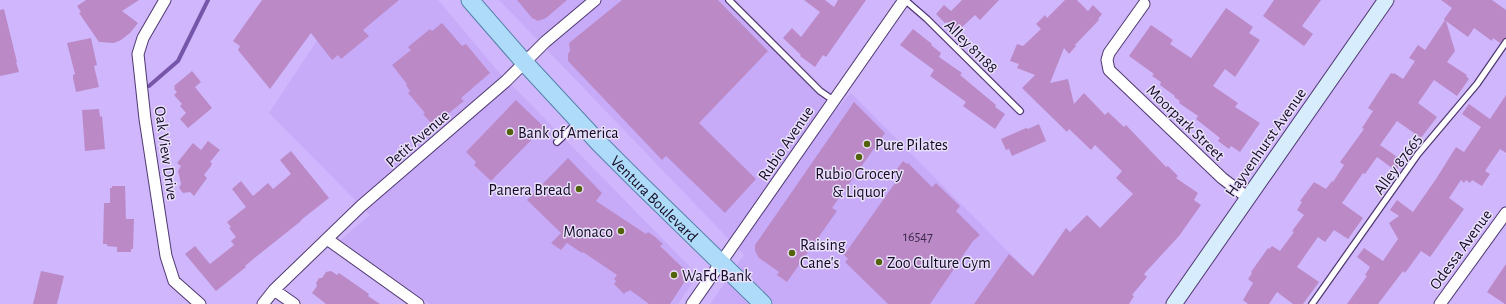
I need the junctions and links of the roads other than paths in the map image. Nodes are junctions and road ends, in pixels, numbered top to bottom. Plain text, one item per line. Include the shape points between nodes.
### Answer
1 (165, 0) edge
2 (470, 0) edge
3 (595, 0) edge
4 (729, 0) edge
5 (904, 0) edge
6 (1386, 0) edge
7 (1144, 4) dead end
8 (1506, 42) edge
9 (524, 62) junction
10 (833, 100) junction
11 (1020, 111) dead end
12 (579, 121) junction
13 (557, 142) dead end
14 (1248, 198) junction
15 (1506, 213) edge
16 (327, 239) junction
17 (721, 262) junction
18 (274, 290) junction
19 (200, 304) edge
20 (263, 304) edge
21 (294, 304) edge
22 (418, 304) edge
23 (692, 304) edge
24 (763, 304) edge
25 (1174, 304) edge
26 (1312, 304) edge
27 (1440, 304) edge

1 - 19 street, Oak View Drive via 143,38 138,54 145,119 166,256 174,281
2 - 9 main road, Ventura Boulevard
3 - 9 street, Petit Avenue
4 - 10 lane via 820,91
5 - 10 street, Rubio Avenue
5 - 11 lane, Alley 81188 via 927,19
6 - 14 main road, Hayvenhurst Avenue
7 - 14 street, Moorpark Street via 1109,53 1107,66 1113,75 1222,178
8 - 26 lane, Alley 87665 via 1477,84 1418,154
9 - 12 main road, Ventura Boulevard
9 - 16 street, Petit Avenue via 506,81 361,206
10 - 17 street, Rubio Avenue
12 - 13 lane
12 - 17 main road, Ventura Boulevard
14 - 25 main road, Hayvenhurst Avenue
15 - 27 street, Odessa Avenue
16 - 18 street, Petit Avenue
16 - 22 street
17 - 23 street, Rubio Avenue
17 - 24 main road, Ventura Boulevard
18 - 20 street, Petit Avenue
18 - 21 street

